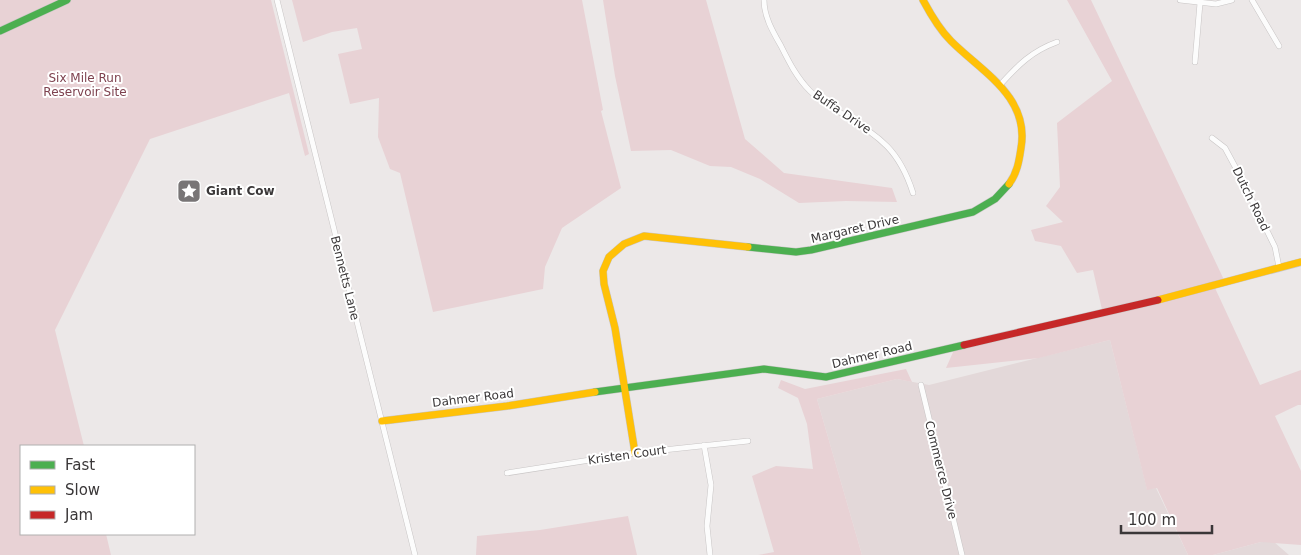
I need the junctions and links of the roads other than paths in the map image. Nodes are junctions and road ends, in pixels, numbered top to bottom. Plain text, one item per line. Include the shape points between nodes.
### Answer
1 (67, 0) edge
2 (277, 0) edge
3 (764, 0) edge
4 (923, 0) edge
5 (1180, 0) edge
6 (1232, 0) edge
7 (1252, 0) edge
8 (1199, 1) edge
9 (0, 31) edge
10 (1057, 42) dead end
11 (1279, 46) dead end
12 (1194, 62) dead end
13 (1000, 85) junction
14 (1212, 138) dead end
15 (912, 193) dead end
16 (1301, 262) edge
17 (1279, 268) junction
18 (921, 385) dead end
19 (625, 387) junction
20 (382, 421) junction
21 (748, 441) dead end
22 (704, 446) junction
23 (635, 453) junction
24 (507, 473) dead end
25 (415, 555) edge
26 (710, 555) edge
27 (962, 555) edge

1 - 9 street
2 - 20 street, Bennetts Lane
3 - 15 street, Buffa Drive via 766,17 774,35 800,79 818,98 879,136 889,146 903,168
4 - 13 street, Margaret Drive via 948,38
5 - 8 street
6 - 8 street via 1216,4
7 - 11 street
8 - 12 street
10 - 13 street via 1030,54
13 - 19 street, Margaret Drive via 1019,113 1023,152 1018,170 1003,191 973,212 796,252 644,236 620,246 608,260 603,273
14 - 17 street, Dutch Road via 1225,148 1238,172 1275,247
16 - 17 street, Dahmer Road
17 - 19 street, Dahmer Road via 1157,300 826,377 764,369
18 - 27 street, Commerce Drive
19 - 20 street, Dahmer Road
19 - 23 street, Margaret Drive
20 - 25 street, Bennetts Lane
21 - 22 street, Kristen Court
22 - 23 street, Kristen Court
22 - 26 street via 711,484 707,526
23 - 24 street, Kristen Court

